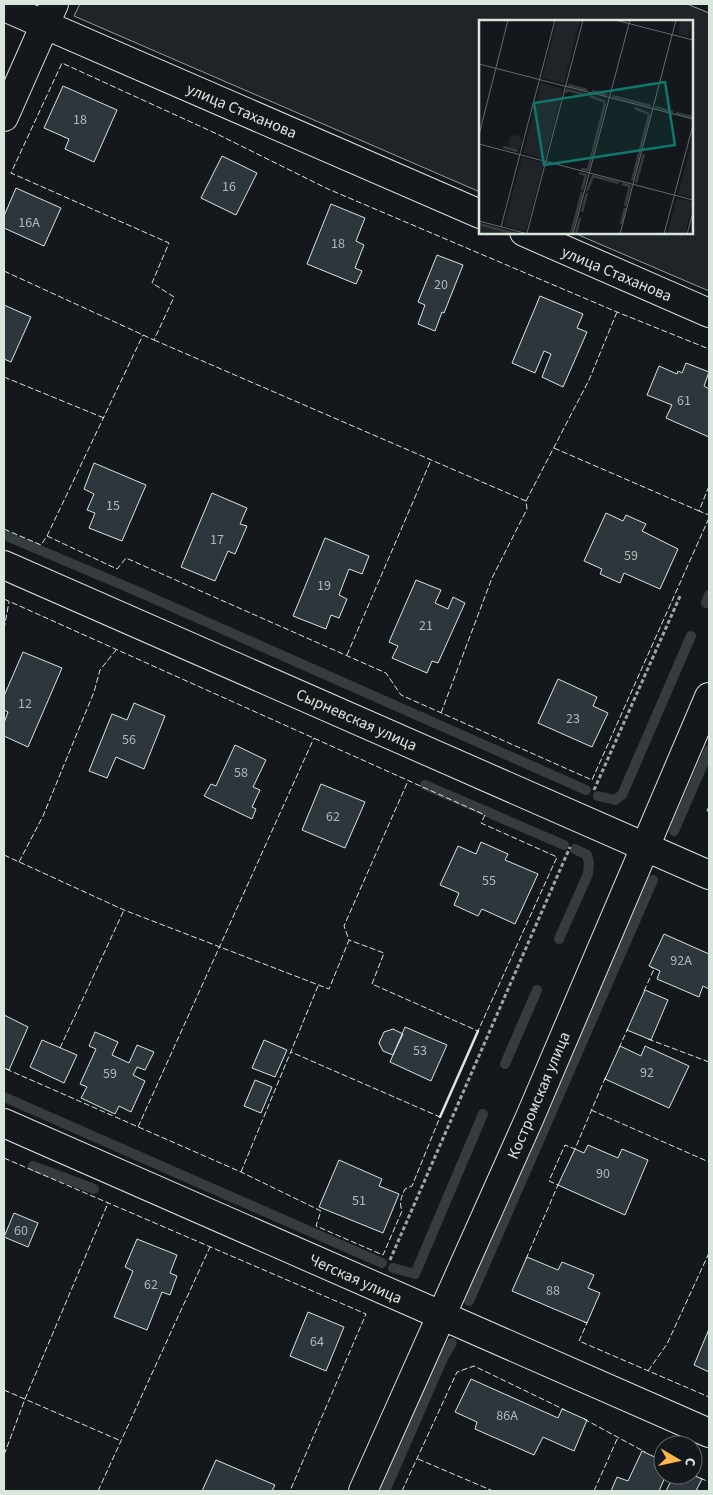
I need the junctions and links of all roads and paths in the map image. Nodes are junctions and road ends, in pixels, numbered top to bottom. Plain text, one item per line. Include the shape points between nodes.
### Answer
1 (4, 7) edge
2 (50, 14) edge
3 (4, 118) edge
4 (479, 214) edge
5 (529, 234) edge
6 (709, 313) edge
7 (4, 565) edge
8 (681, 594) dead end
9 (709, 697) edge
10 (582, 818) junction
11 (645, 847) junction
12 (709, 875) edge
13 (4, 1123) edge
14 (378, 1288) junction
15 (440, 1315) junction
16 (709, 1433) edge
17 (363, 1491) edge

1 - 2 street, улица Стаханова
2 - 3 street
2 - 4 street, улица Стаханова
5 - 6 street, улица Стаханова
7 - 10 street, Сырневская улица
8 - 10 path
9 - 11 street, Костромская улица
10 - 11 street, Сырневская улица
10 - 14 path
11 - 12 street, Сырневская улица
11 - 15 street, Костромская улица via 530,1117
13 - 14 street, Чегская улица
14 - 15 street, Чегская улица
15 - 16 street, Чегская улица
15 - 17 street, Костромская улица

